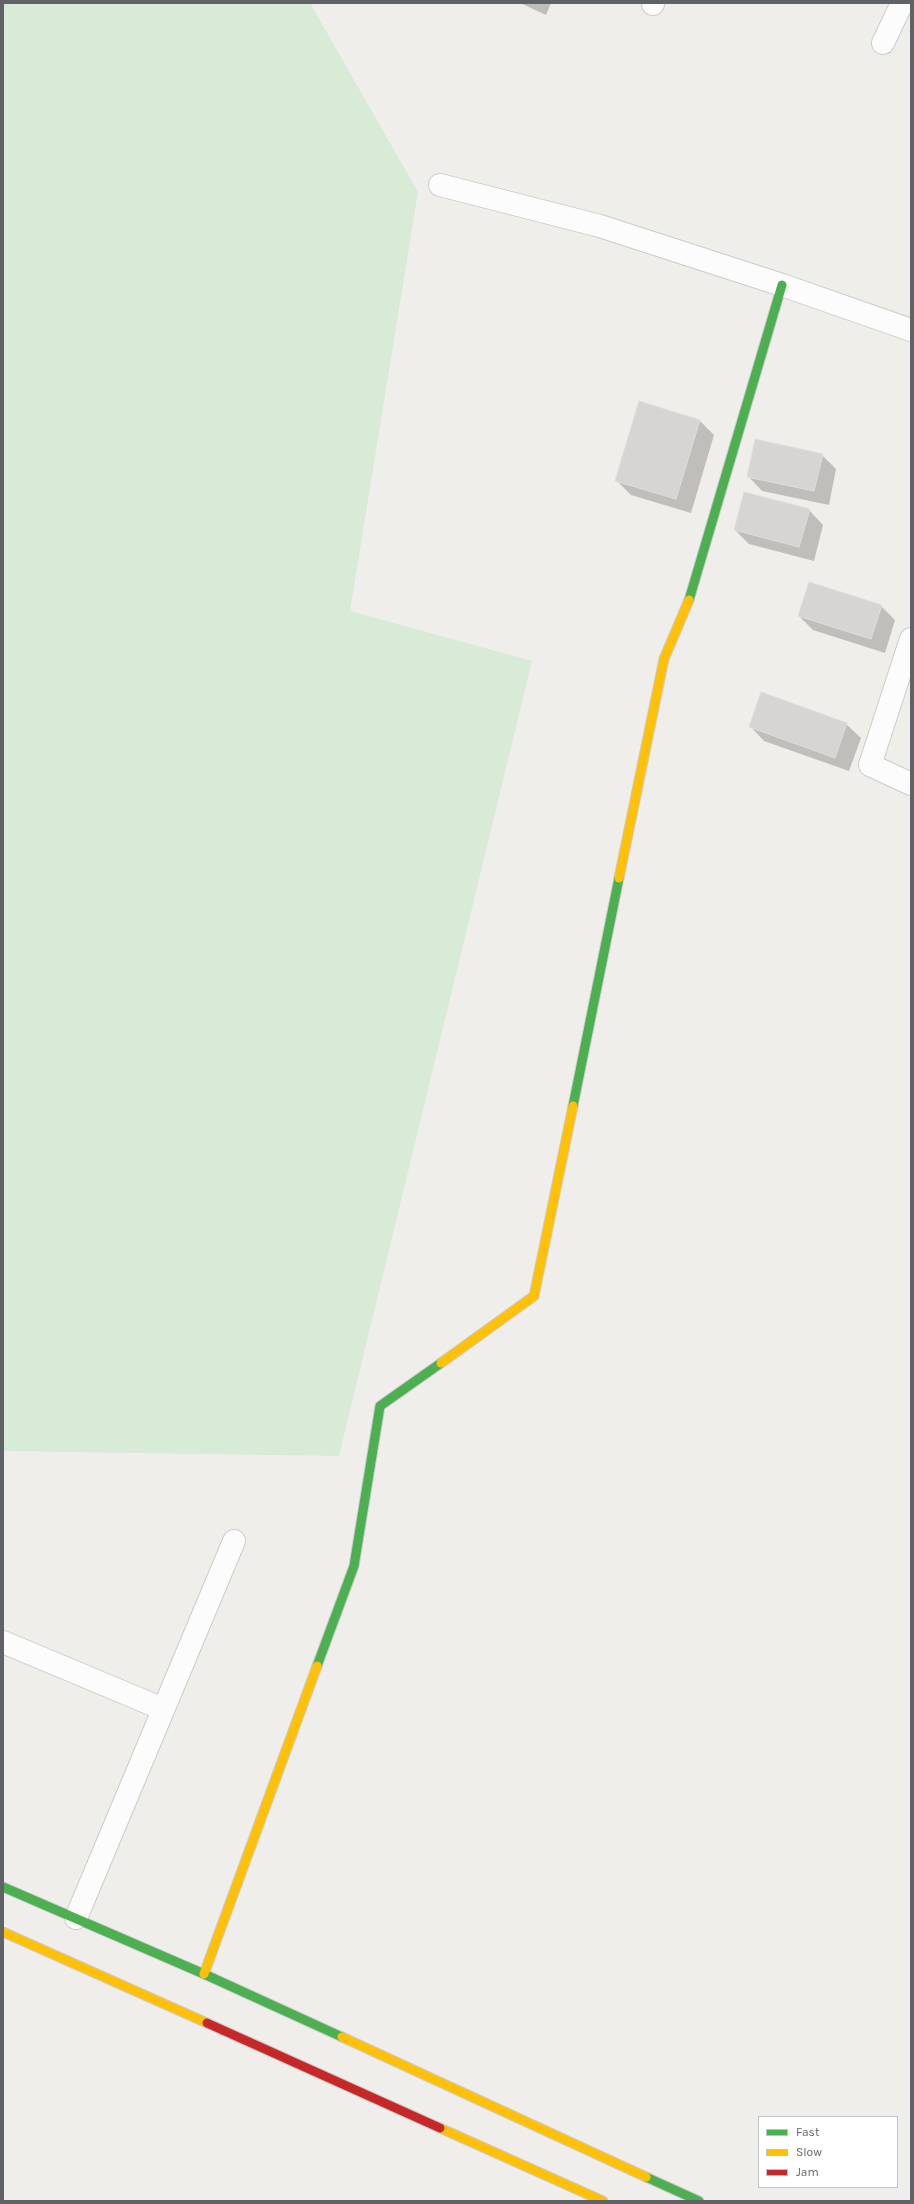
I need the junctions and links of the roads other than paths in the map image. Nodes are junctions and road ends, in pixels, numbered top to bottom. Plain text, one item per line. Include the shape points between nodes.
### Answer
1 (902, 3) edge
2 (883, 43) dead end
3 (440, 184) dead end
4 (782, 285) junction
5 (911, 330) edge
6 (911, 638) edge
7 (911, 784) edge
8 (234, 1541) dead end
9 (3, 1642) edge
10 (163, 1709) junction
11 (3, 1887) edge
12 (76, 1918) junction
13 (3, 1932) edge
14 (204, 1974) junction
15 (603, 2201) edge
16 (699, 2201) edge

1 - 2 street
3 - 4 street via 600,226
4 - 5 street
4 - 14 street via 688,606 664,659 534,1296 380,1406 354,1566
6 - 7 street via 870,766
8 - 10 street
9 - 10 street
10 - 12 street
11 - 12 street
12 - 14 street
13 - 15 street
14 - 16 street

